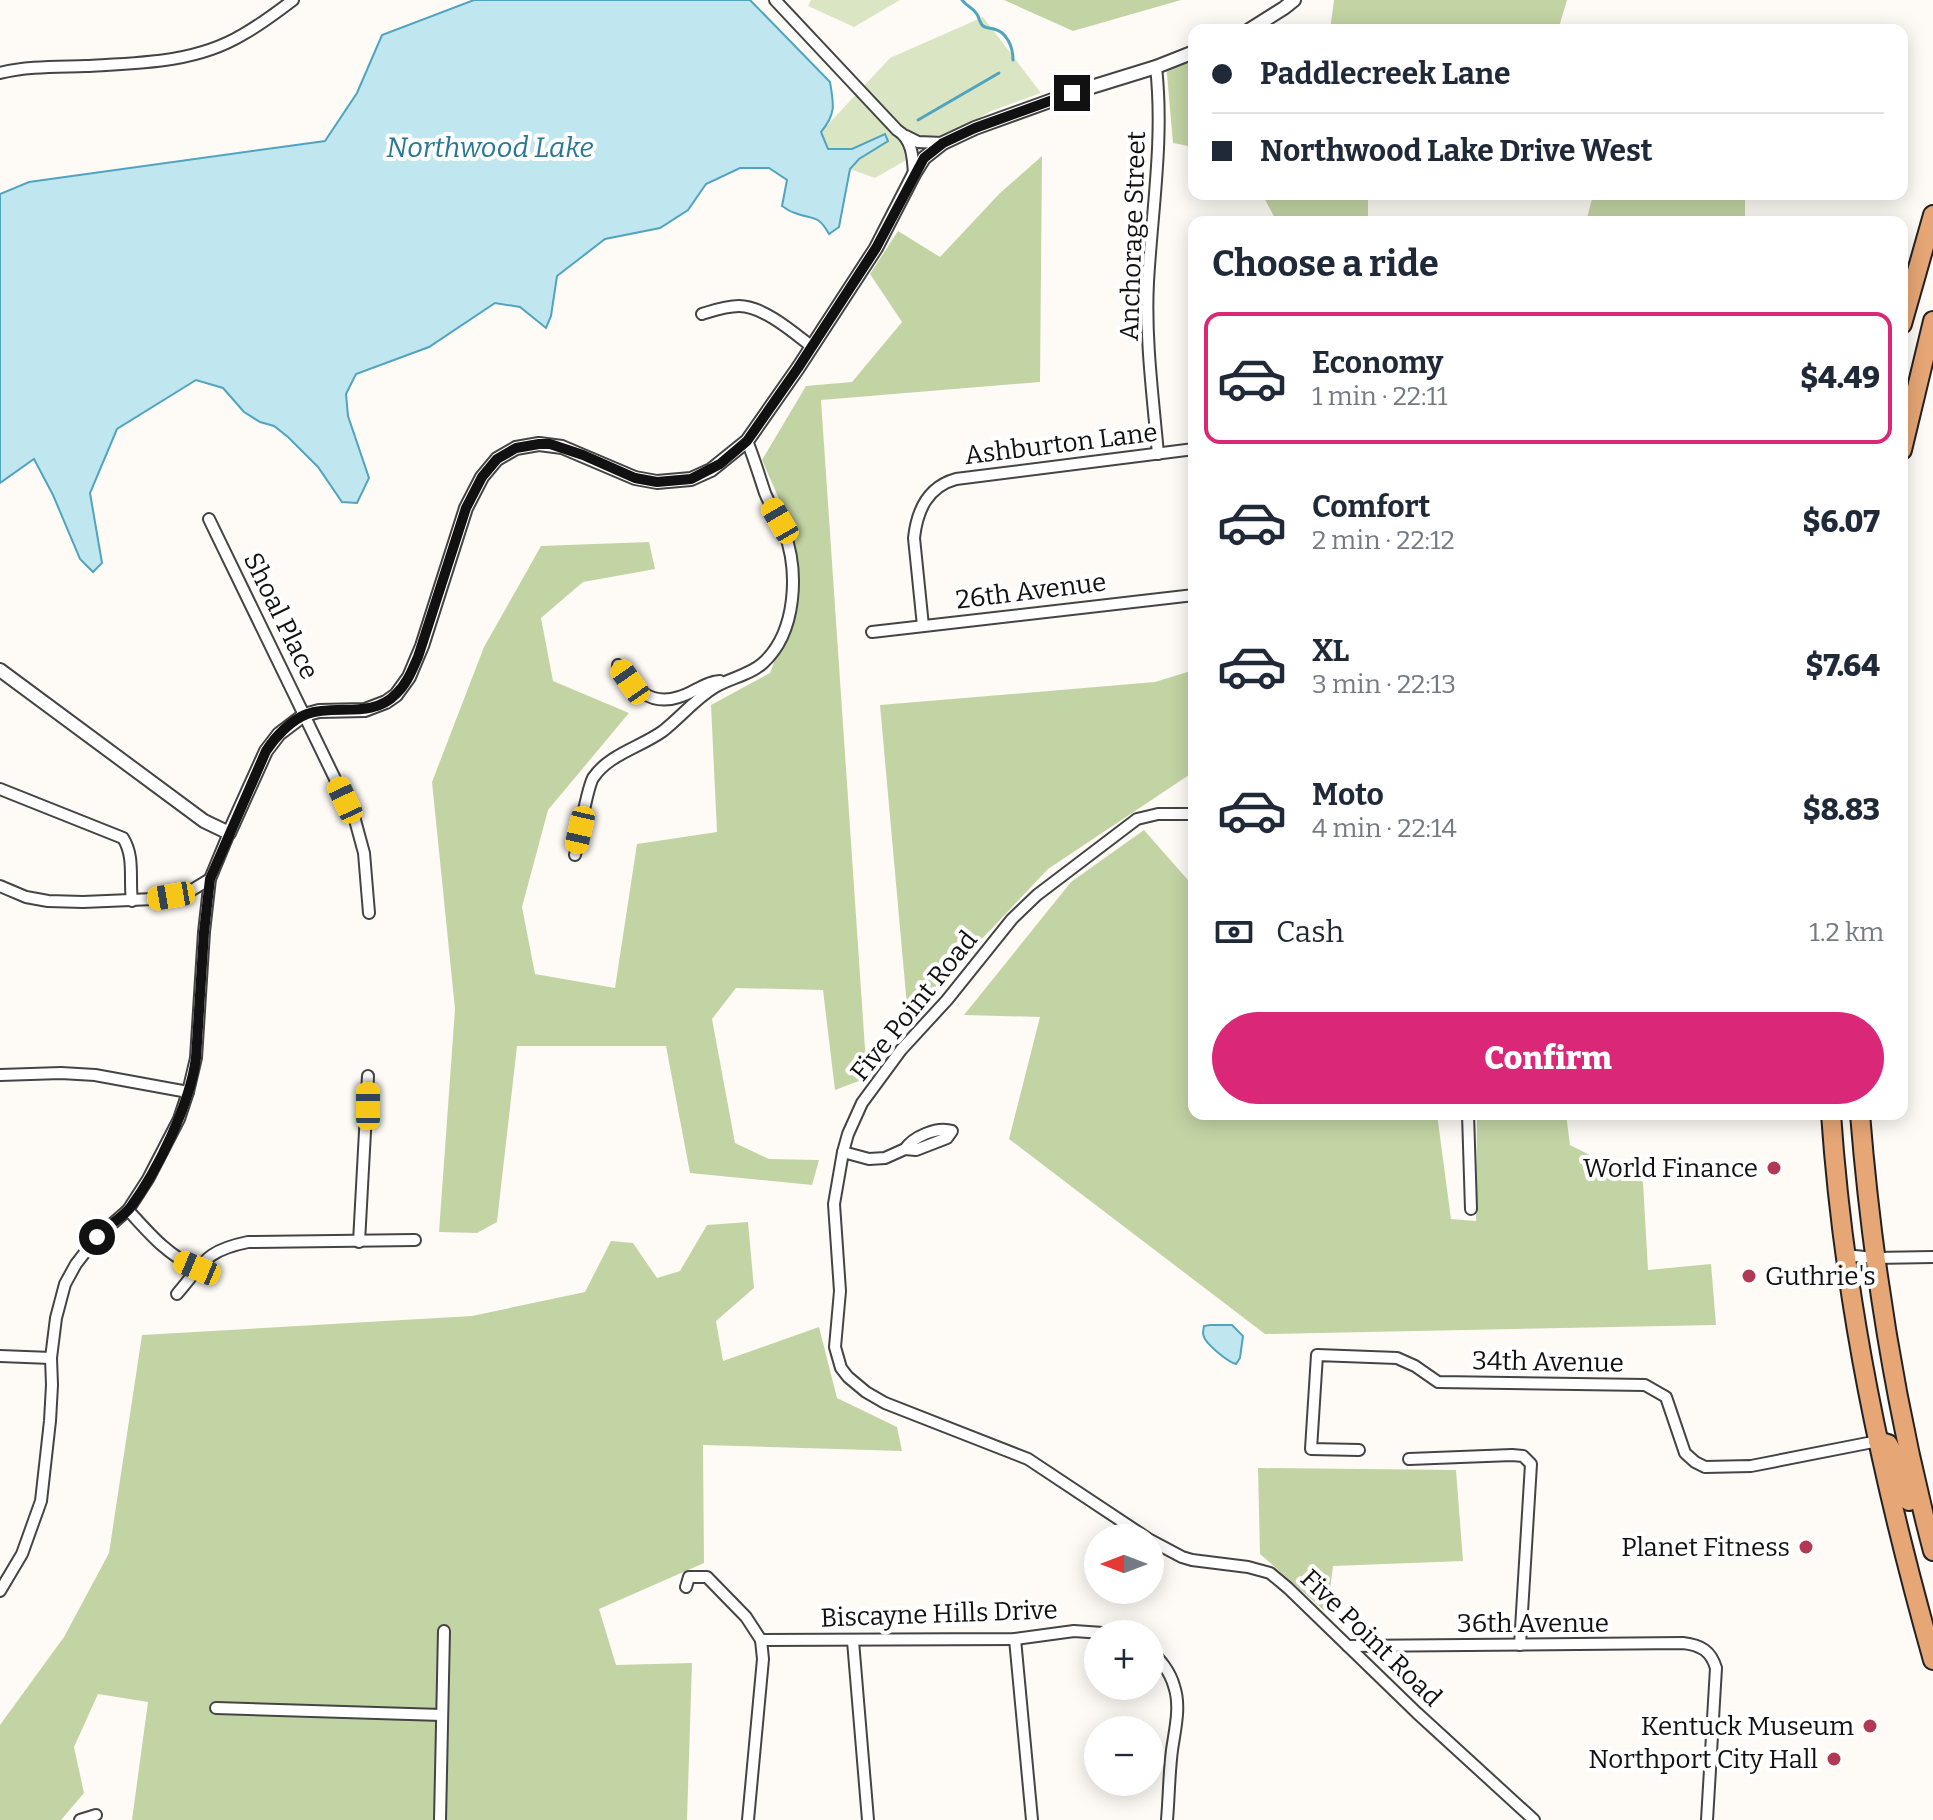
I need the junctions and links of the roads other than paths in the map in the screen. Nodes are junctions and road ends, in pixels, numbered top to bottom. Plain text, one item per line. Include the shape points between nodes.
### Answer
1 (293, 0) edge
2 (775, 0) edge
3 (1294, 0) edge
4 (1259, 24) edge
5 (1188, 54) edge
6 (1156, 67) junction
7 (0, 73) edge
8 (906, 136) junction
9 (943, 143) junction
10 (924, 158) junction
11 (914, 174) junction
12 (1933, 215) edge
13 (1908, 303) edge
14 (702, 314) dead end
15 (1933, 321) edge
16 (811, 346) junction
17 (1927, 366) edge
18 (1908, 430) edge
19 (747, 441) junction
20 (1188, 450) edge
21 (1158, 454) junction
22 (209, 519) dead end
23 (1188, 596) edge
24 (923, 626) junction
25 (872, 632) dead end
26 (618, 665) dead end
27 (0, 670) edge
28 (726, 681) junction
29 (304, 715) junction
30 (0, 789) edge
31 (1188, 814) edge
32 (229, 833) junction
33 (575, 855) dead end
34 (210, 879) junction
35 (0, 886) edge
36 (187, 893) junction
37 (132, 901) junction
38 (207, 903) junction
39 (369, 913) dead end
40 (0, 1075) edge
41 (368, 1076) dead end
42 (188, 1092) junction
43 (1468, 1120) edge
44 (1832, 1120) edge
45 (1861, 1120) edge
46 (954, 1130) dead end
47 (843, 1152) junction
48 (1471, 1209) dead end
49 (128, 1210) junction
50 (415, 1240) dead end
51 (359, 1242) junction
52 (1845, 1255) junction
53 (1933, 1257) edge
54 (1874, 1258) junction
55 (197, 1268) junction
56 (177, 1294) dead end
57 (0, 1356) edge
58 (51, 1358) junction
59 (1878, 1441) junction
60 (1359, 1450) dead end
61 (1409, 1459) dead end
62 (1126, 1524) edge
63 (1926, 1524) junction
64 (1164, 1547) edge
65 (1933, 1551) edge
66 (686, 1587) dead end
67 (0, 1591) edge
68 (444, 1631) dead end
69 (1084, 1632) edge
70 (1015, 1639) junction
71 (761, 1640) junction
72 (853, 1641) junction
73 (1520, 1645) junction
74 (1348, 1646) junction
75 (1933, 1660) edge
76 (1164, 1665) edge
77 (216, 1708) dead end
78 (442, 1715) junction
79 (96, 1815) dead end
80 (80, 1820) edge
81 (440, 1820) edge
82 (748, 1820) edge
83 (868, 1820) edge
84 (1032, 1820) edge
85 (1167, 1820) edge
86 (1534, 1820) edge
87 (1707, 1820) edge

1 - 7 street via 240,37 186,57
2 - 8 street
3 - 4 street
5 - 6 street
6 - 9 street
6 - 21 street, Anchorage Street via 1159,129 1148,308
8 - 9 street
8 - 10 street
8 - 11 street
9 - 10 street
10 - 11 street
11 - 16 street via 876,248
12 - 13 highway
14 - 16 street via 743,306 773,319
15 - 17 highway
16 - 19 street
17 - 18 highway
19 - 28 street via 788,542 792,598 788,620 767,660
19 - 29 street via 711,470 668,482 635,478 550,444 516,448 497,459 466,508 418,657 396,695 365,710
20 - 21 street, Ashburton Lane
21 - 24 street, Ashburton Lane via 945,482 928,496 915,527
22 - 29 street, Shoal Place
23 - 24 street, 26th Avenue
24 - 25 street, 26th Avenue
26 - 28 street via 638,691 651,698 680,697 704,684
27 - 32 street via 204,821
28 - 33 street via 664,730 605,764 592,780
29 - 32 street via 266,751
29 - 39 street, Shoal Place via 355,820 366,864
30 - 37 street via 123,838 130,848
31 - 47 street, Five Point Road via 1137,819 1020,911 862,1103
32 - 34 street
34 - 36 street
34 - 38 street
35 - 37 street via 48,901
36 - 37 street
36 - 38 street
38 - 42 street via 196,1058
40 - 42 street via 95,1075
41 - 51 street
42 - 49 street via 179,1119
43 - 48 street
44 - 52 highway
45 - 54 highway
46 - 47 street via 947,1138 885,1158
47 - 62 street, Five Point Road via 834,1204 840,1291 835,1347 841,1368 885,1403 1028,1459
49 - 55 street via 168,1252
49 - 58 street via 97,1237 65,1284
50 - 51 street
51 - 55 street via 248,1242 225,1247
52 - 54 street
52 - 59 highway
53 - 54 street
54 - 63 highway via 1895,1387
55 - 56 street
57 - 58 street
58 - 67 street via 41,1501 22,1554
59 - 60 street, 34th Avenue via 1751,1466 1705,1467 1685,1453 1666,1397 1645,1385 1438,1382 1397,1358 1317,1355 1311,1449
59 - 63 highway via 1888,1444 1895,1457 1913,1516
59 - 75 highway
61 - 73 street via 1523,1456 1531,1464
63 - 65 highway
64 - 74 street, Five Point Road via 1192,1560 1270,1573
66 - 71 street via 689,1577 707,1577
68 - 78 street
69 - 70 street, Biscayne Hills Drive
70 - 72 street, Biscayne Hills Drive
70 - 84 street
71 - 72 street, Biscayne Hills Drive
71 - 82 street
72 - 83 street
73 - 74 street, 36th Avenue
73 - 87 street, 36th Avenue via 1683,1643 1705,1649 1716,1668
74 - 86 street, Five Point Road
76 - 85 street via 1177,1696
77 - 78 street
78 - 81 street
79 - 80 street

